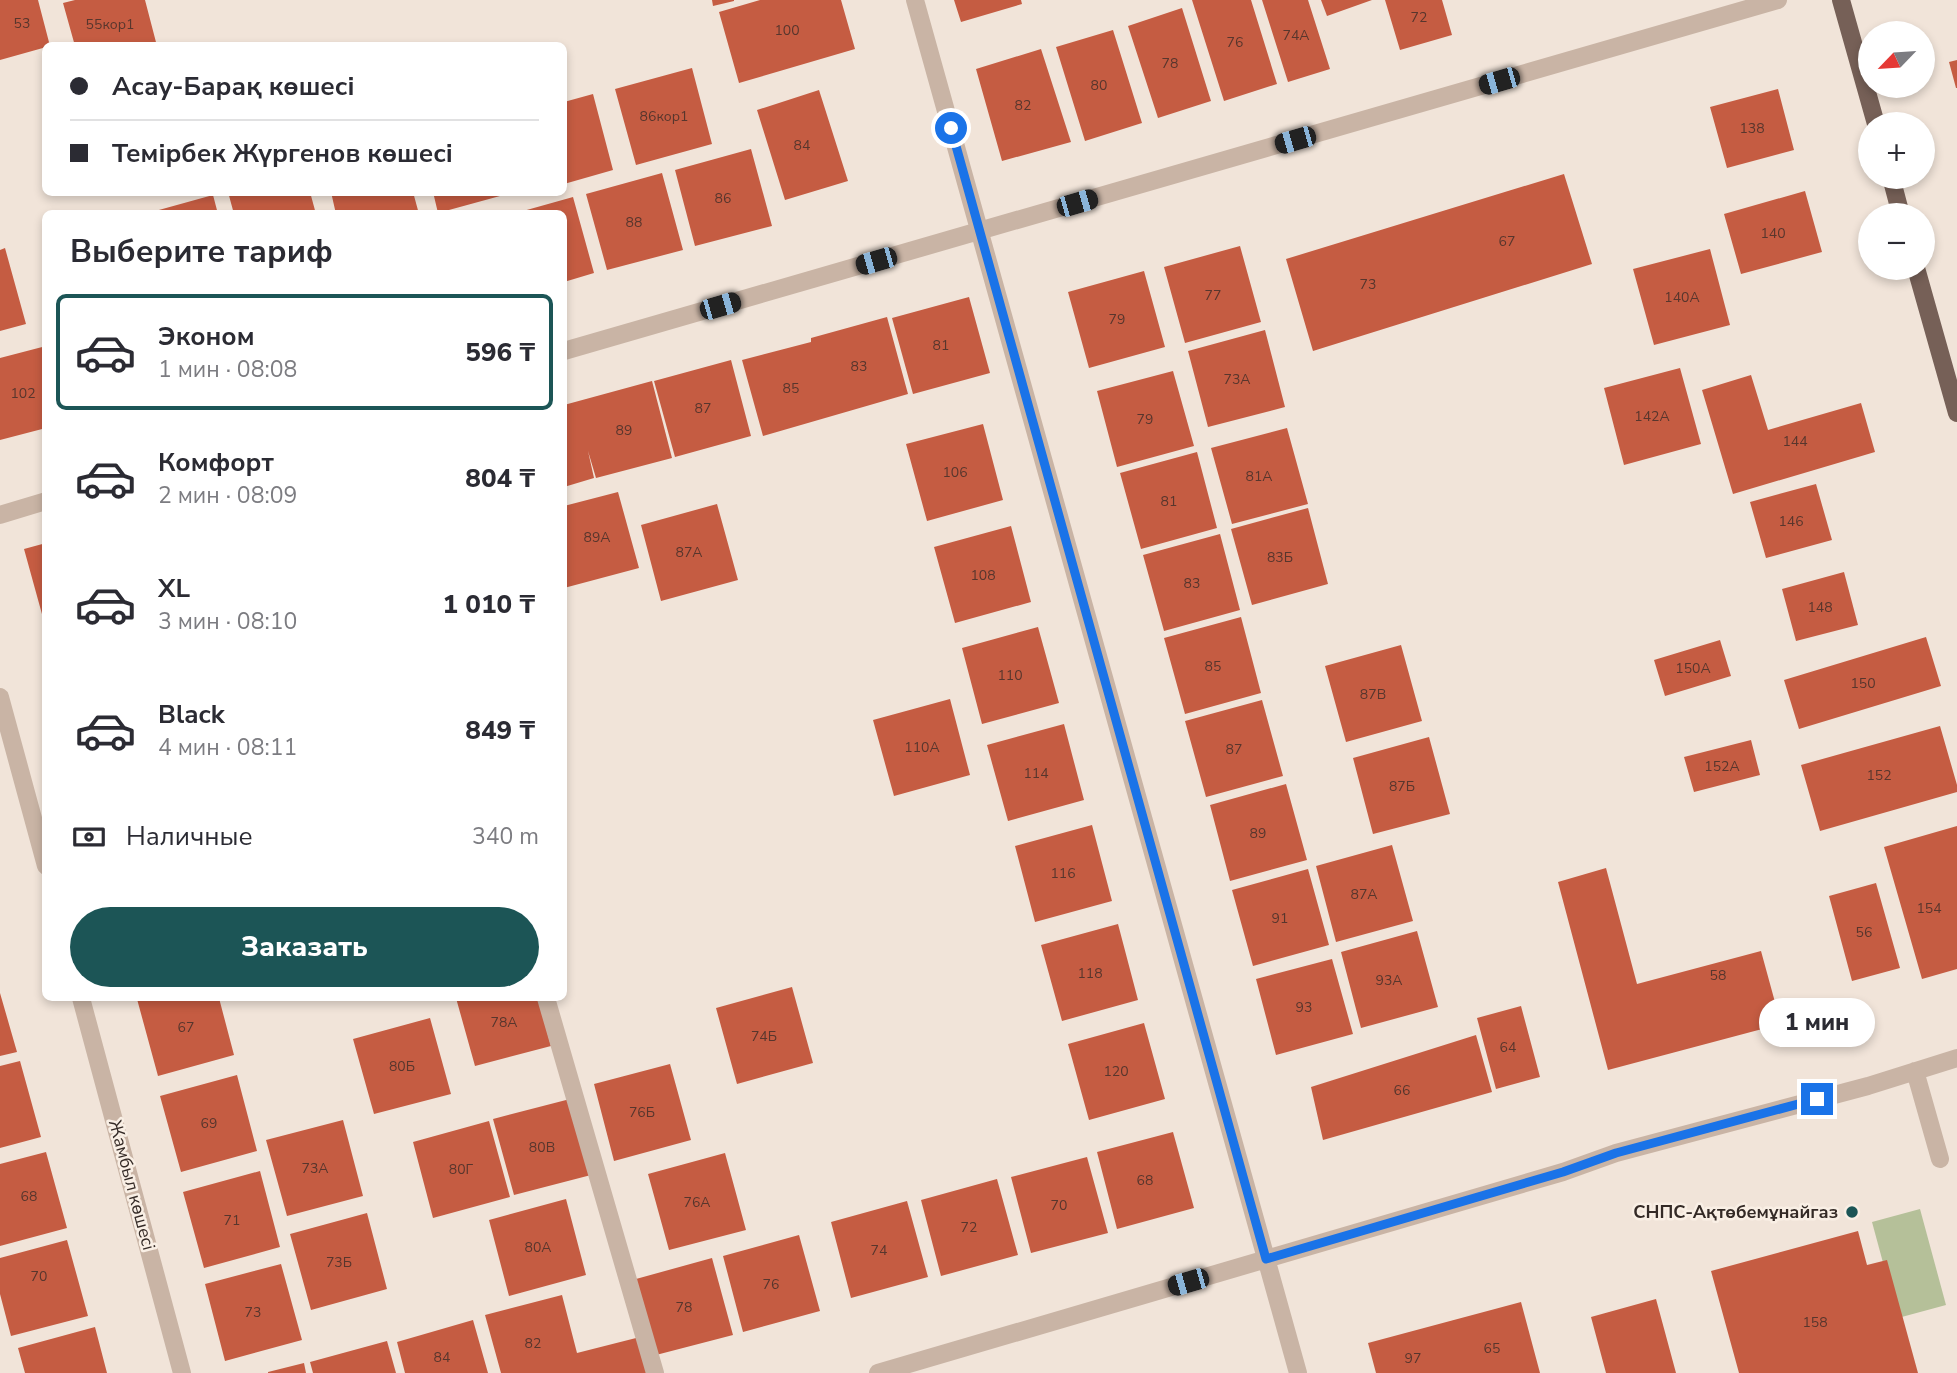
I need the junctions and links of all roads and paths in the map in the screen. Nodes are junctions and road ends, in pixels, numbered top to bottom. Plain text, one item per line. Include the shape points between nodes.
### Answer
1 (915, 0) edge
2 (1778, 0) edge
3 (1841, 0) edge
4 (1873, 112) edge
5 (980, 231) junction
6 (1919, 280) edge
7 (567, 351) edge
8 (1957, 413) edge
9 (42, 502) edge
10 (0, 515) edge
11 (0, 697) edge
12 (42, 851) edge
13 (82, 1001) edge
14 (546, 1001) edge
15 (1957, 1058) edge
16 (1915, 1071) junction
17 (1940, 1159) dead end
18 (1266, 1259) junction
19 (182, 1373) edge
20 (655, 1373) edge
21 (878, 1373) edge
22 (1298, 1373) edge

1 - 5 street
2 - 5 street
3 - 4 main road
5 - 7 street
5 - 18 street
6 - 8 main road
9 - 10 street
11 - 12 street
13 - 19 street, Жамбыл көшесі
14 - 20 street
15 - 16 street
16 - 17 street
16 - 18 street via 1616,1153
18 - 21 street
18 - 22 street

